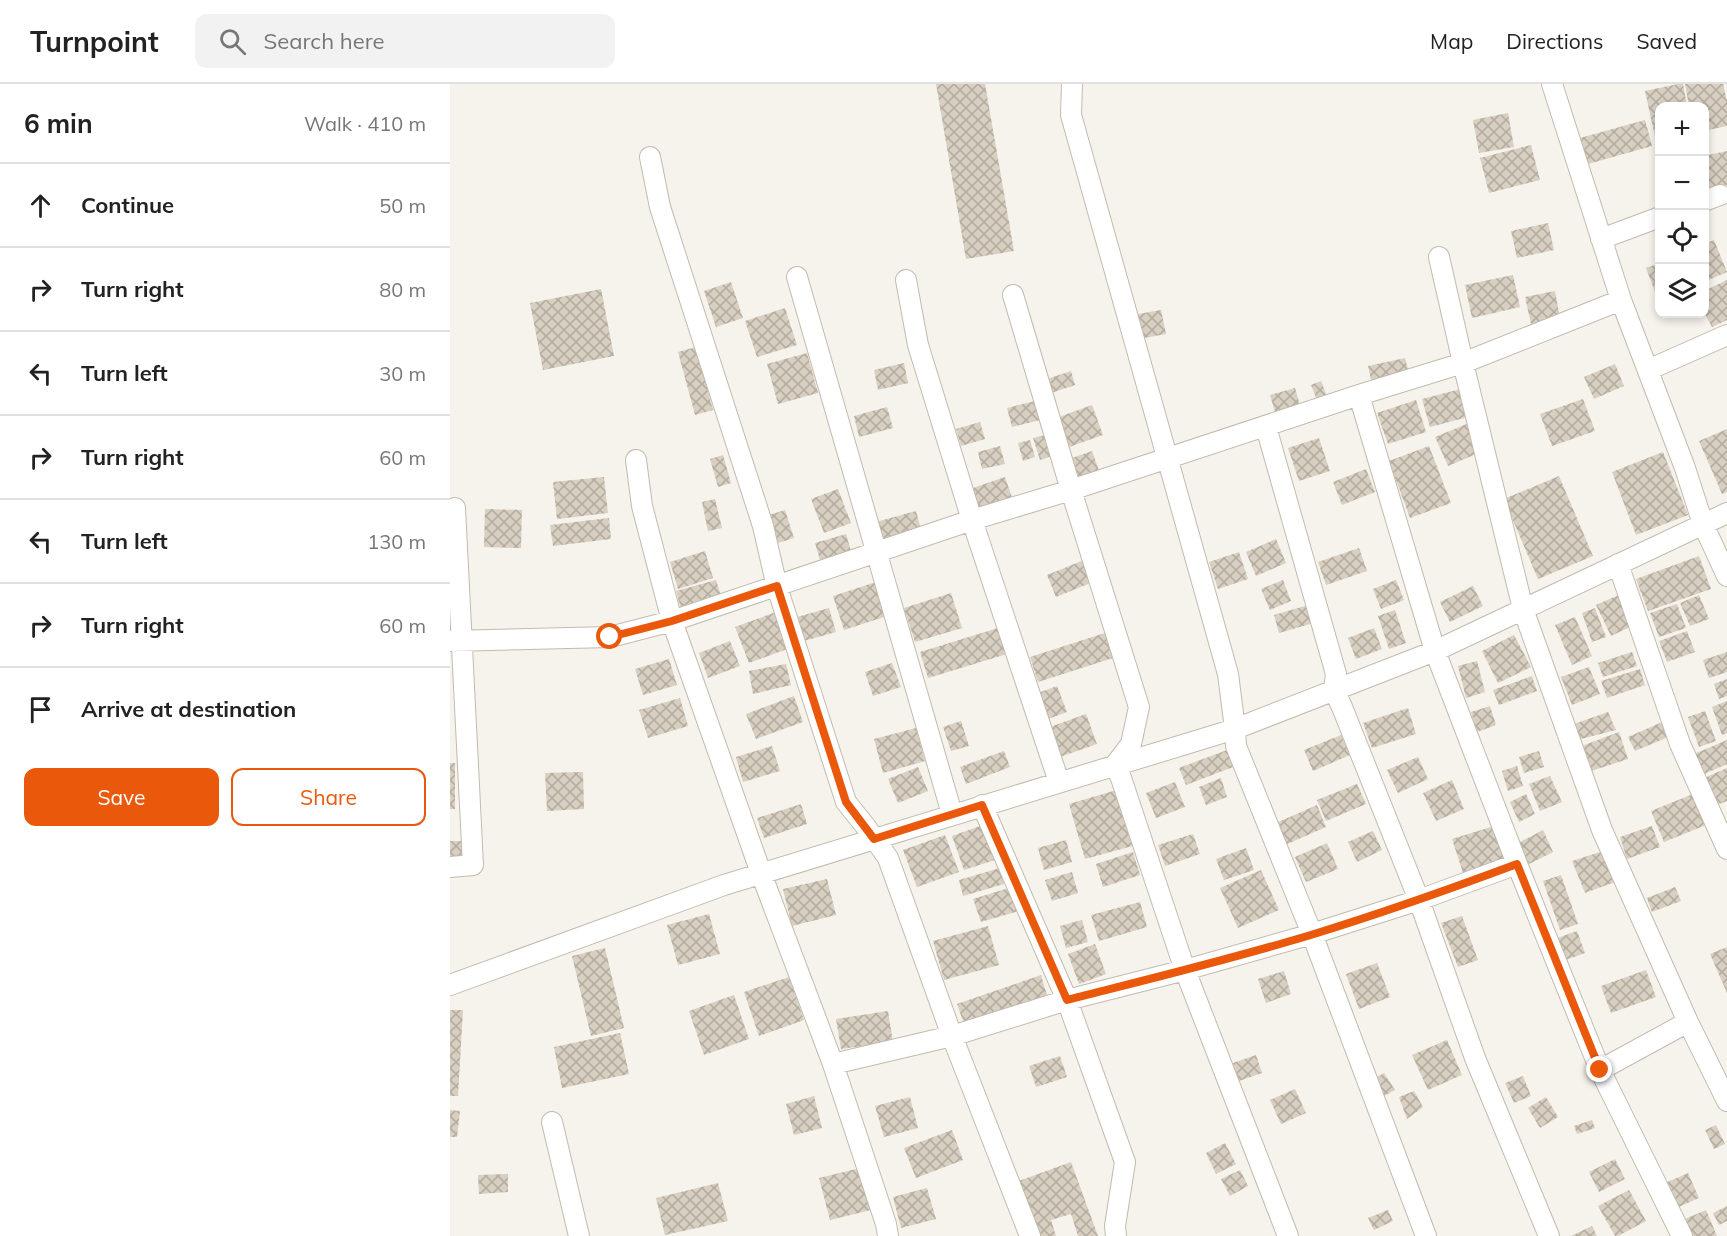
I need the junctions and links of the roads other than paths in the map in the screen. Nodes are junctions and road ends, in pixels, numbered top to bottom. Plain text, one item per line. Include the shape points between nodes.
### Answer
1 (1072, 84) edge
2 (1552, 84) edge
3 (650, 157) dead end
4 (1655, 219) edge
5 (1601, 239) junction
6 (1439, 257) dead end
7 (797, 277) dead end
8 (906, 280) dead end
9 (1012, 295) dead end
10 (1621, 300) junction
11 (1727, 335) edge
12 (1463, 363) junction
13 (1648, 370) junction
14 (1359, 395) junction
15 (1266, 427) junction
16 (1167, 459) junction
17 (636, 460) dead end
18 (1071, 490) junction
19 (455, 508) dead end
20 (1727, 513) edge
21 (972, 520) junction
22 (1703, 524) junction
23 (876, 553) junction
24 (1618, 564) junction
25 (1727, 576) edge
26 (777, 586) junction
27 (1523, 609) junction
28 (672, 621) junction
29 (456, 640) edge
30 (1435, 651) junction
31 (1334, 690) junction
32 (1235, 729) junction
33 (1115, 765) junction
34 (1059, 782) junction
35 (982, 805) junction
36 (952, 814) junction
37 (874, 839) junction
38 (1727, 849) edge
39 (1517, 864) junction
40 (450, 867) edge
41 (761, 873) junction
42 (1419, 900) junction
43 (1312, 934) junction
44 (1185, 970) junction
45 (450, 985) edge
46 (1067, 1000) junction
47 (1688, 1022) junction
48 (952, 1036) junction
49 (833, 1064) junction
50 (1600, 1070) junction
51 (1727, 1101) edge
52 (552, 1122) dead end
53 (579, 1236) edge
54 (888, 1236) edge
55 (1030, 1236) edge
56 (1116, 1236) edge
57 (1288, 1236) edge
58 (1426, 1236) edge
59 (1549, 1236) edge
60 (1682, 1236) edge

1 - 16 street via 1071,115
2 - 5 street
3 - 26 street via 660,207 763,526
4 - 5 street
5 - 10 street
6 - 12 street
7 - 23 street
8 - 21 street via 918,345
9 - 18 street
10 - 12 street
10 - 13 street
11 - 13 street
12 - 14 street
12 - 27 street
13 - 22 street
14 - 15 street
14 - 30 street
15 - 16 street
15 - 31 street via 1336,675
16 - 18 street
16 - 32 street via 1228,675
17 - 28 street via 642,506
18 - 21 street
18 - 33 street via 1139,706 1131,744
19 - 29 street
20 - 22 street
21 - 23 street
21 - 34 street
22 - 24 street
22 - 25 street
23 - 26 street
23 - 36 street
24 - 27 street
24 - 38 street via 1680,744
26 - 28 street
26 - 37 street via 846,802
27 - 30 street
27 - 47 street via 1602,830
28 - 29 street via 610,637
28 - 41 street
29 - 40 street via 473,865
30 - 31 street
30 - 39 street
31 - 32 street
31 - 42 street
32 - 33 street
32 - 43 street via 1236,746
33 - 34 street
33 - 44 street
34 - 35 street
35 - 36 street
35 - 46 street
36 - 37 street
37 - 41 street
37 - 48 street via 888,858
39 - 42 street
39 - 50 street
41 - 45 street
41 - 49 street
42 - 43 street
42 - 59 street via 1475,1058
43 - 44 street
43 - 58 street
44 - 46 street
44 - 57 street
46 - 48 street
46 - 56 street via 1125,1162
47 - 50 street
47 - 51 street
48 - 49 street
48 - 55 street
49 - 54 street
50 - 60 street
52 - 53 street

